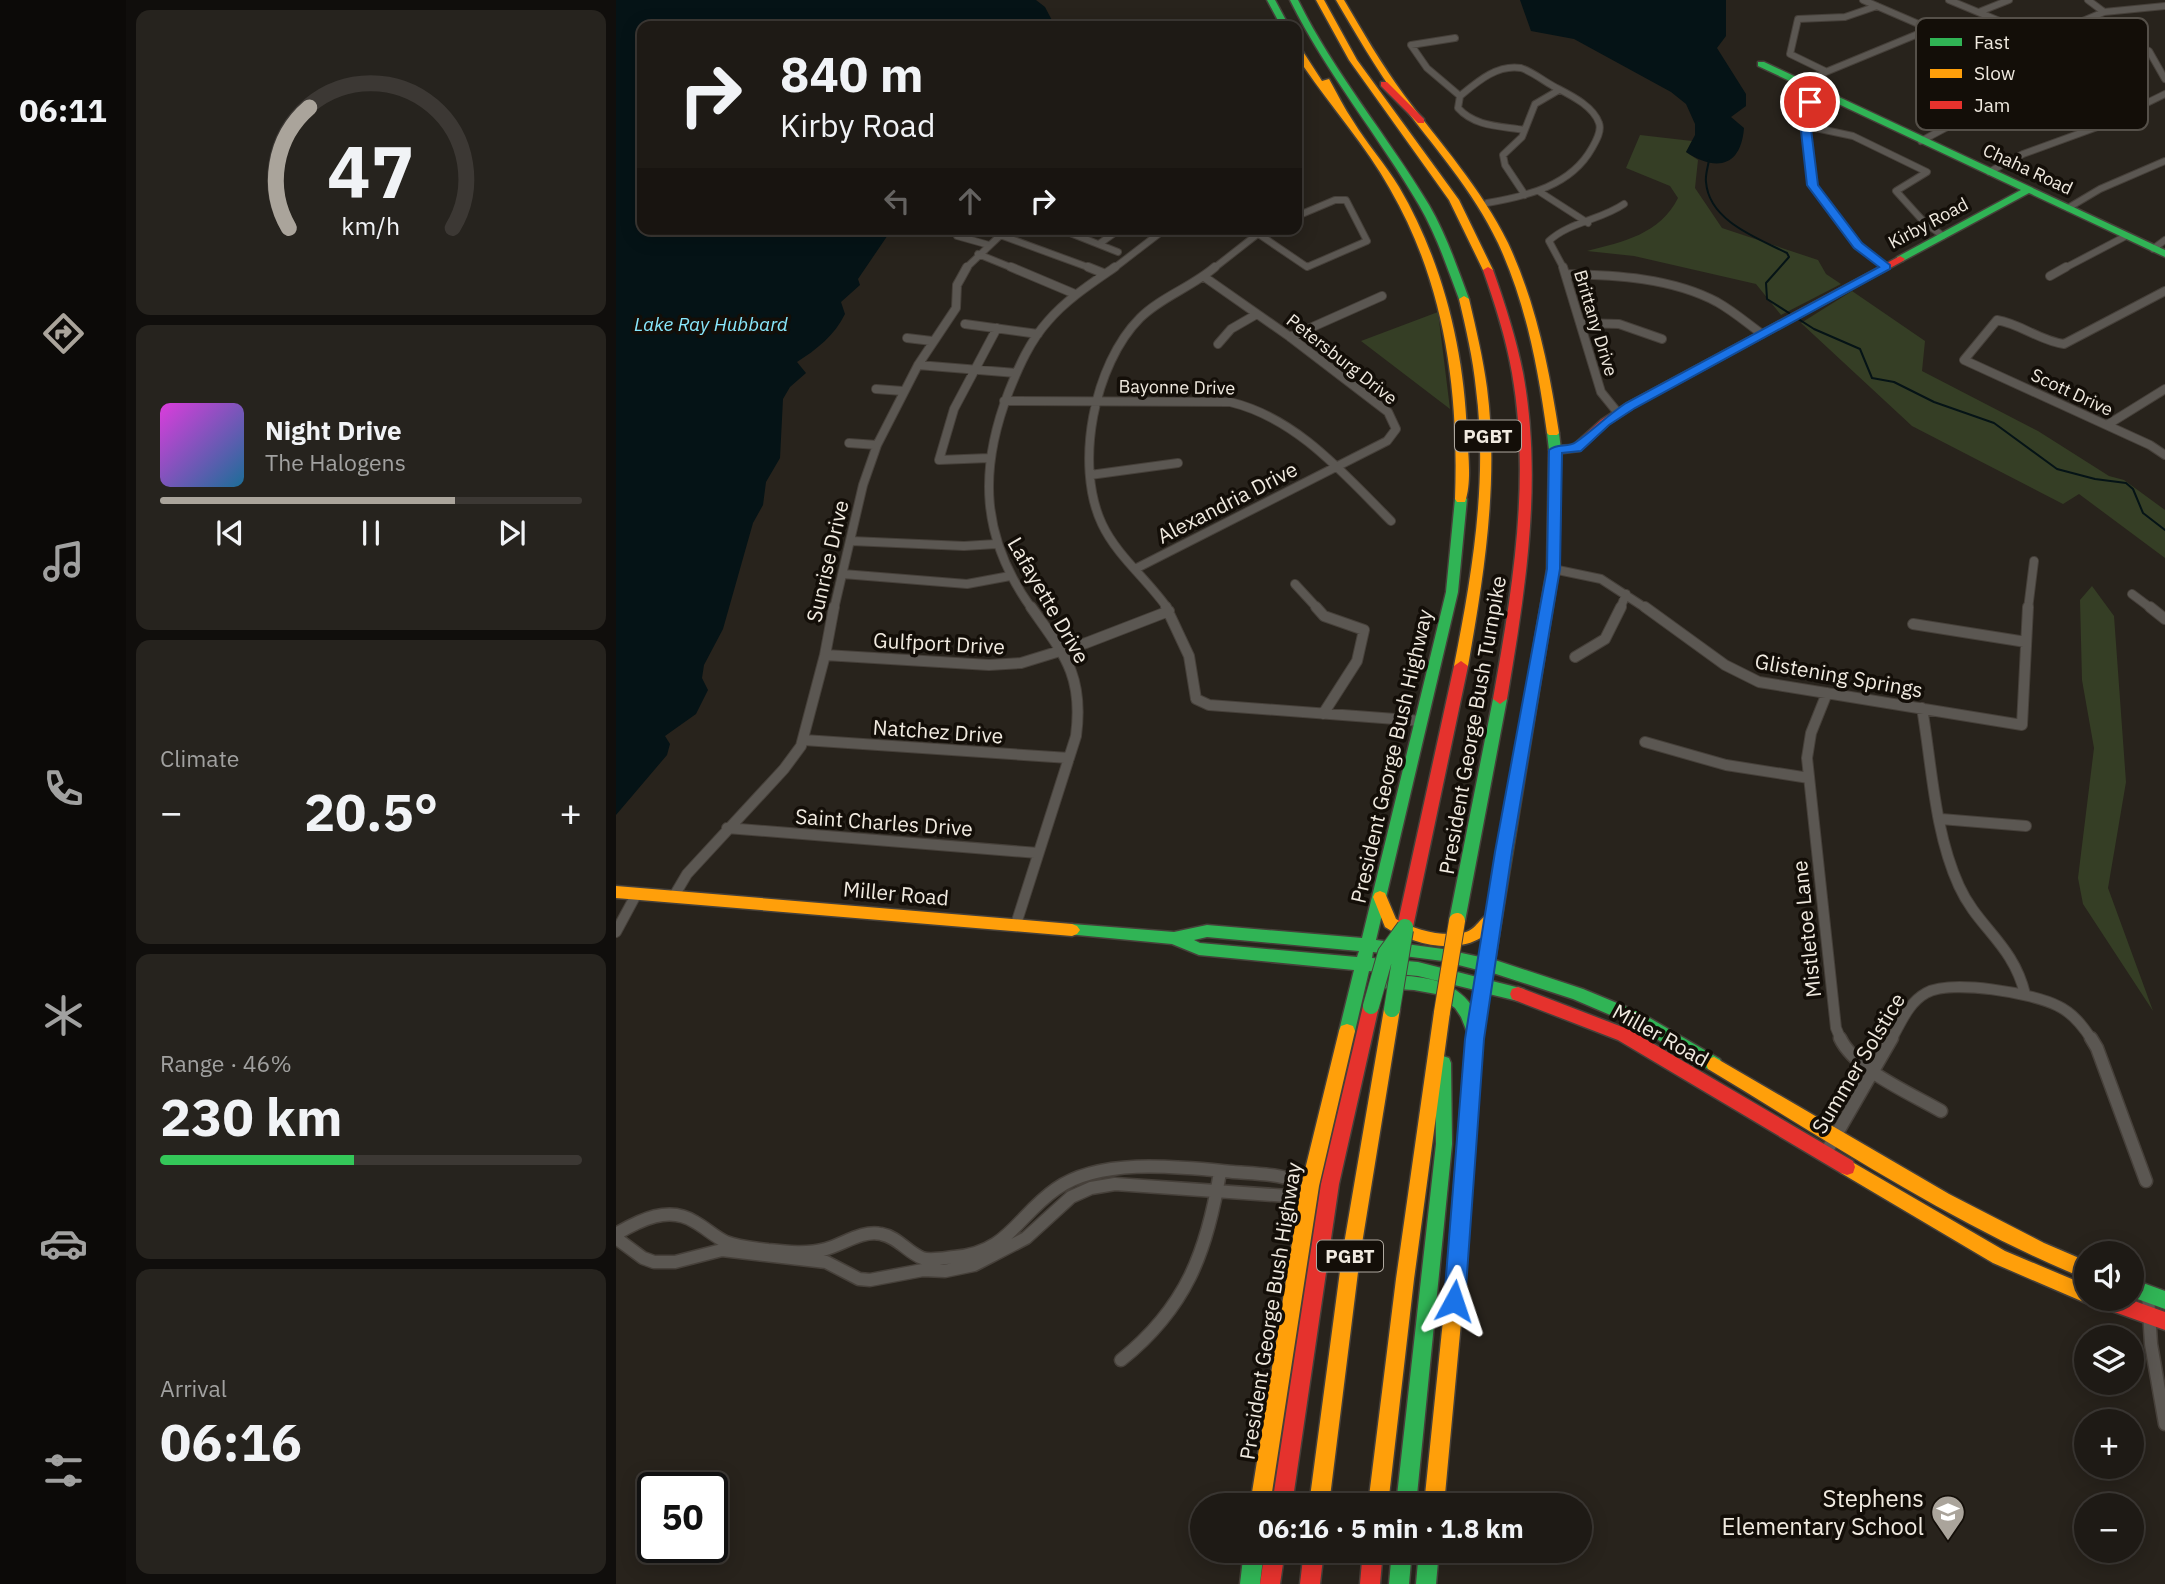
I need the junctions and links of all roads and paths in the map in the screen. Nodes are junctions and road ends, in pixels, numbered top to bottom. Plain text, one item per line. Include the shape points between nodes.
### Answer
1 (1271, 0) edge
2 (1282, 0) edge
3 (1293, 0) edge
4 (1320, 0) edge
5 (1332, 0) edge
6 (1340, 0) edge
7 (1863, 0) edge
8 (1950, 0) edge
9 (2010, 0) edge
10 (2088, 0) edge
11 (2165, 5) edge
12 (1877, 6) junction
13 (1979, 12) junction
14 (2104, 12) junction
15 (1993, 18) edge
16 (2088, 18) edge
17 (1282, 21) edge
18 (1291, 21) edge
19 (1916, 23) edge
20 (1916, 35) edge
21 (1455, 38) dead end
22 (1302, 42) edge
23 (2148, 50) edge
24 (1302, 57) edge
25 (1761, 64) dead end
26 (1825, 71) junction
27 (2165, 79) edge
28 (1799, 83) junction
29 (1559, 90) junction
30 (1820, 94) junction
31 (2165, 94) edge
32 (1460, 96) junction
33 (2148, 102) edge
34 (1421, 121) junction
35 (1806, 126) junction
36 (1353, 130) junction
37 (1524, 130) junction
38 (1942, 130) edge
39 (2089, 130) edge
40 (1921, 141) junction
41 (2165, 161) edge
42 (1989, 172) junction
43 (2028, 190) junction
44 (1540, 192) junction
45 (1525, 195) junction
46 (1488, 203) dead end
47 (1624, 205) dead end
48 (2067, 208) junction
49 (1302, 214) edge
50 (1588, 223) junction
51 (958, 235) edge
52 (1000, 235) joint
53 (1076, 235) edge
54 (1112, 235) edge
55 (1159, 235) edge
56 (1254, 235) edge
57 (1266, 235) edge
58 (1943, 236) junction
59 (2126, 236) junction
60 (1099, 244) junction
61 (989, 245) junction
62 (2161, 248) edge
63 (1118, 252) dead end
64 (978, 254) junction
65 (1886, 267) junction
66 (1103, 273) junction
67 (1566, 274) junction
68 (1203, 276) junction
69 (2050, 276) dead end
70 (2165, 291) edge
71 (1075, 294) junction
72 (1382, 296) dead end
73 (1257, 314) junction
74 (1580, 323) junction
75 (965, 324) dead end
76 (997, 328) junction
77 (1038, 334) junction
78 (1762, 334) junction
79 (1290, 337) junction
80 (907, 338) dead end
81 (1662, 339) dead end
82 (932, 341) junction
83 (1218, 344) dead end
84 (918, 365) junction
85 (973, 370) junction
86 (1016, 373) junction
87 (876, 389) dead end
88 (2165, 389) edge
89 (903, 391) junction
90 (1004, 401) junction
91 (1099, 401) junction
92 (1618, 413) junction
93 (2107, 425) junction
94 (849, 443) dead end
95 (877, 444) junction
96 (1555, 450) junction
97 (2165, 455) edge
98 (989, 458) junction
99 (1178, 463) dead end
100 (1336, 467) junction
101 (1090, 475) junction
102 (1391, 521) dead end
103 (851, 541) junction
104 (996, 544) junction
105 (2034, 561) dead end
106 (1135, 569) junction
107 (1561, 569) junction
108 (843, 574) junction
109 (1010, 576) junction
110 (1295, 583) dead end
111 (1626, 594) junction
112 (2132, 594) dead end
113 (1169, 611) junction
114 (2165, 619) edge
115 (1913, 624) dead end
116 (2026, 642) junction
117 (1062, 651) junction
118 (825, 655) junction
119 (1575, 657) dead end
120 (1827, 693) junction
121 (1922, 708) junction
122 (1323, 713) junction
123 (1422, 721) junction
124 (804, 740) junction
125 (1645, 742) dead end
126 (1069, 758) junction
127 (1809, 778) junction
128 (1941, 819) junction
129 (2025, 826) dead end
130 (727, 828) junction
131 (1038, 853) junction
132 (616, 892) edge
133 (637, 893) junction
134 (674, 896) junction
135 (1380, 896) junction
136 (1493, 916) junction
137 (1407, 920) junction
138 (1016, 924) junction
139 (616, 932) edge
140 (1173, 938) junction
141 (1368, 945) junction
142 (1363, 962) junction
143 (1486, 965) junction
144 (1483, 983) junction
145 (2025, 995) junction
146 (1352, 1008) junction
147 (1442, 1012) junction
148 (1475, 1039) junction
149 (1874, 1073) junction
150 (1941, 1111) dead end
151 (1837, 1135) junction
152 (1825, 1154) junction
153 (1220, 1172) junction
154 (2146, 1181) dead end
155 (1310, 1186) junction
156 (1217, 1192) junction
157 (616, 1236) edge
158 (999, 1248) junction
159 (778, 1253) junction
160 (2074, 1265) edge
161 (2074, 1289) edge
162 (2144, 1293) edge
163 (2148, 1295) junction
164 (2165, 1300) edge
165 (2132, 1311) edge
166 (2148, 1317) junction
167 (2165, 1321) edge
168 (1121, 1360) dead end
169 (2165, 1422) edge
170 (1262, 1493) edge
171 (1284, 1493) edge
172 (1320, 1493) edge
173 (1379, 1493) edge
174 (1407, 1493) edge
175 (1435, 1493) edge
176 (1252, 1563) edge
177 (1273, 1563) edge
178 (1312, 1563) edge
179 (1372, 1563) edge
180 (1401, 1563) edge
181 (1428, 1563) edge
182 (1250, 1584) edge
183 (1270, 1584) edge
184 (1310, 1584) edge
185 (1370, 1584) edge
186 (1399, 1584) edge
187 (1426, 1584) edge

1 - 17 main road
2 - 18 main road
3 - 137 main road, President George Bush Turnpike / PGBT via 1326,63 1399,163 1435,224 1467,307 1484,388 1488,472 1481,566
4 - 147 main road, President George Bush Turnpike / PGBT, bridge via 1353,59 1434,168 1471,230 1503,314 1520,388 1527,473 1521,576
5 - 34 main road via 1373,71
6 - 34 main road via 1383,72
7 - 12 street
8 - 13 street
9 - 13 street
10 - 14 street
11 - 14 street
12 - 19 street
12 - 26 street via 1845,17 1800,18 1790,54
13 - 15 street
14 - 16 street
20 - 26 street
21 - 32 street via 1411,46 1427,68
22 - 36 main road
23 - 27 street
24 - 36 main road, President George Bush Highway
25 - 28 main road, Chaha Road
26 - 28 street
28 - 30 main road, Chaha Road
29 - 32 street via 1514,67 1482,79
29 - 37 street via 1535,104
29 - 44 street via 1594,117 1600,128 1587,159
30 - 35 street via 1804,109
30 - 40 main road, Chaha Road
31 - 33 street
32 - 37 street via 1458,108 1474,121
34 - 96 main road via 1463,177 1514,268 1544,372
35 - 58 street via 1851,136 1927,172 1896,191
35 - 65 street via 1812,185 1861,249
36 - 123 main road, President George Bush Highway via 1396,190 1428,258 1447,324 1458,390 1460,541
37 - 45 street via 1503,155
38 - 40 street
39 - 42 street
40 - 42 main road, Chaha Road
41 - 48 street
42 - 43 main road, Chaha Road
43 - 48 main road, Chaha Road
43 - 58 main road, Kirby Road
44 - 45 street
44 - 50 street
45 - 46 street
47 - 50 street, Brittany Drive
48 - 59 main road, Chaha Road
49 - 57 street via 1344,199 1368,239 1307,267
50 - 67 street, Brittany Drive via 1549,241
51 - 61 street
52 - 61 street, Sunrise Drive
52 - 66 street
53 - 60 street
54 - 60 street
55 - 66 street, Lafayette Drive
56 - 68 street
58 - 65 main road, Kirby Road
59 - 62 main road, Chaha Road
59 - 69 street
60 - 63 street
61 - 64 street, Sunrise Drive
64 - 71 street
64 - 82 street, Sunrise Drive via 961,272 956,307
65 - 78 main road, Kirby Road
66 - 71 street, Lafayette Drive
67 - 74 street, Brittany Drive
67 - 78 street via 1627,278 1697,294
68 - 73 street, Petersburg Drive
68 - 91 street via 1162,300 1129,330 1108,363
70 - 93 street, Scott Drive via 2064,344 1997,320 1964,360
71 - 77 street, Lafayette Drive
72 - 79 street
73 - 79 street, Petersburg Drive
73 - 83 street via 1231,329
74 - 81 street via 1619,324
74 - 92 street, Brittany Drive via 1601,392
75 - 76 street
76 - 77 street
76 - 85 street
77 - 86 street, Lafayette Drive
78 - 92 main road, Kirby Road
79 - 100 street, Petersburg Drive via 1388,412 1395,423 1387,441
80 - 82 street
82 - 84 street, Sunrise Drive
84 - 85 street
84 - 89 street, Sunrise Drive
85 - 86 street
85 - 98 street via 954,409 939,460
86 - 90 street, Lafayette Drive
87 - 89 street
88 - 93 street
89 - 95 street, Sunrise Drive
90 - 91 street, Bayonne Drive
90 - 98 street, Lafayette Drive
91 - 100 street, Bayonne Drive via 1242,403 1267,413
91 - 101 street via 1091,437
92 - 96 main road, Kirby Road via 1576,448
93 - 97 street, Scott Drive
94 - 95 street
95 - 103 street, Sunrise Drive
96 - 107 main road
98 - 104 street, Lafayette Drive via 987,501
99 - 101 street
100 - 102 street, Bayonne Drive
100 - 106 street, Alexandria Drive
101 - 106 street via 1101,521
103 - 104 street
103 - 108 street, Sunrise Drive
104 - 109 street, Lafayette Drive
105 - 116 street
106 - 113 street
107 - 111 street, Glistening Springs via 1612,581
107 - 136 main road
108 - 109 street via 967,584
108 - 118 street, Sunrise Drive
109 - 117 street, Lafayette Drive
110 - 122 street via 1324,616 1364,630 1357,661
111 - 119 street via 1613,631 1593,649
111 - 120 street, Glistening Springs via 1745,677
112 - 114 street
113 - 117 street, Gulfport Drive
113 - 122 street via 1191,661 1200,702
115 - 116 street
116 - 121 street, Glistening Springs via 2022,725
117 - 118 street, Gulfport Drive via 1005,665
117 - 126 street, Lafayette Drive via 1076,680 1080,705
118 - 124 street, Sunrise Drive
120 - 121 street, Glistening Springs
120 - 127 street, Mistletoe Lane via 1808,744
121 - 128 street
122 - 123 street
123 - 135 main road, President George Bush Highway
124 - 126 street, Natchez Drive
124 - 130 street, Sunrise Drive
125 - 127 street via 1772,775
126 - 131 street, Lafayette Drive
127 - 149 street, Mistletoe Lane via 1836,1028 1845,1048
128 - 129 street
128 - 145 street via 1949,861 1961,890 2016,961
130 - 131 street, Saint Charles Drive
130 - 134 street, Sunrise Drive
131 - 138 street, Lafayette Drive
132 - 133 main road, Miller Road
133 - 134 main road, Miller Road
133 - 139 street
134 - 138 main road, Miller Road
135 - 136 main road via 1390,923 1400,930 1445,939 1477,933
135 - 141 main road, President George Bush Highway
136 - 143 main road
137 - 171 main road, bridge via 1386,953 1330,1184
137 - 172 main road, President George Bush Turnpike / PGBT, bridge via 1357,1205
138 - 140 main road, Miller Road
140 - 141 main road, Miller Road via 1207,931
140 - 142 main road, Miller Road via 1199,948
141 - 142 main road, President George Bush Highway
141 - 143 main road, Miller Road
142 - 144 main road, Miller Road
142 - 146 main road, President George Bush Highway
143 - 144 main road
143 - 151 main road, Miller Road via 1635,1018
144 - 148 main road
144 - 152 main road, Miller Road via 1624,1035
145 - 149 street, Summer Solstice via 1947,988 1931,991 1911,1006
145 - 154 street, Summer Solstice via 2057,1004 2088,1032
146 - 148 main road via 1377,984 1437,988 1461,998 1471,1014
146 - 155 main road, President George Bush Highway
147 - 173 main road, President George Bush Turnpike / PGBT
147 - 174 main road via 1444,1144
148 - 175 main road
149 - 150 street, Mistletoe Lane
149 - 151 street, Summer Solstice
151 - 152 street, Summer Solstice
151 - 160 main road, Miller Road via 1972,1216
152 - 161 main road, Miller Road via 1999,1257
153 - 155 street via 1292,1177
153 - 156 street
153 - 158 street via 1138,1166 1090,1173 1045,1195
155 - 156 street via 1288,1196
155 - 170 main road, President George Bush Highway
156 - 158 street via 1115,1184 1091,1188 1071,1197 1026,1238
156 - 168 street via 1207,1244 1169,1316
157 - 159 street via 654,1262 675,1262 722,1250
157 - 159 street via 652,1216 672,1214 690,1216 727,1244
158 - 159 street via 974,1265 870,1280 826,1262
158 - 159 street via 925,1259 877,1232 819,1251
162 - 163 main road
163 - 164 main road
163 - 166 street
165 - 166 main road
166 - 167 main road
166 - 169 street
176 - 182 main road
177 - 183 main road
178 - 184 main road
179 - 185 main road
180 - 186 main road
181 - 187 main road

